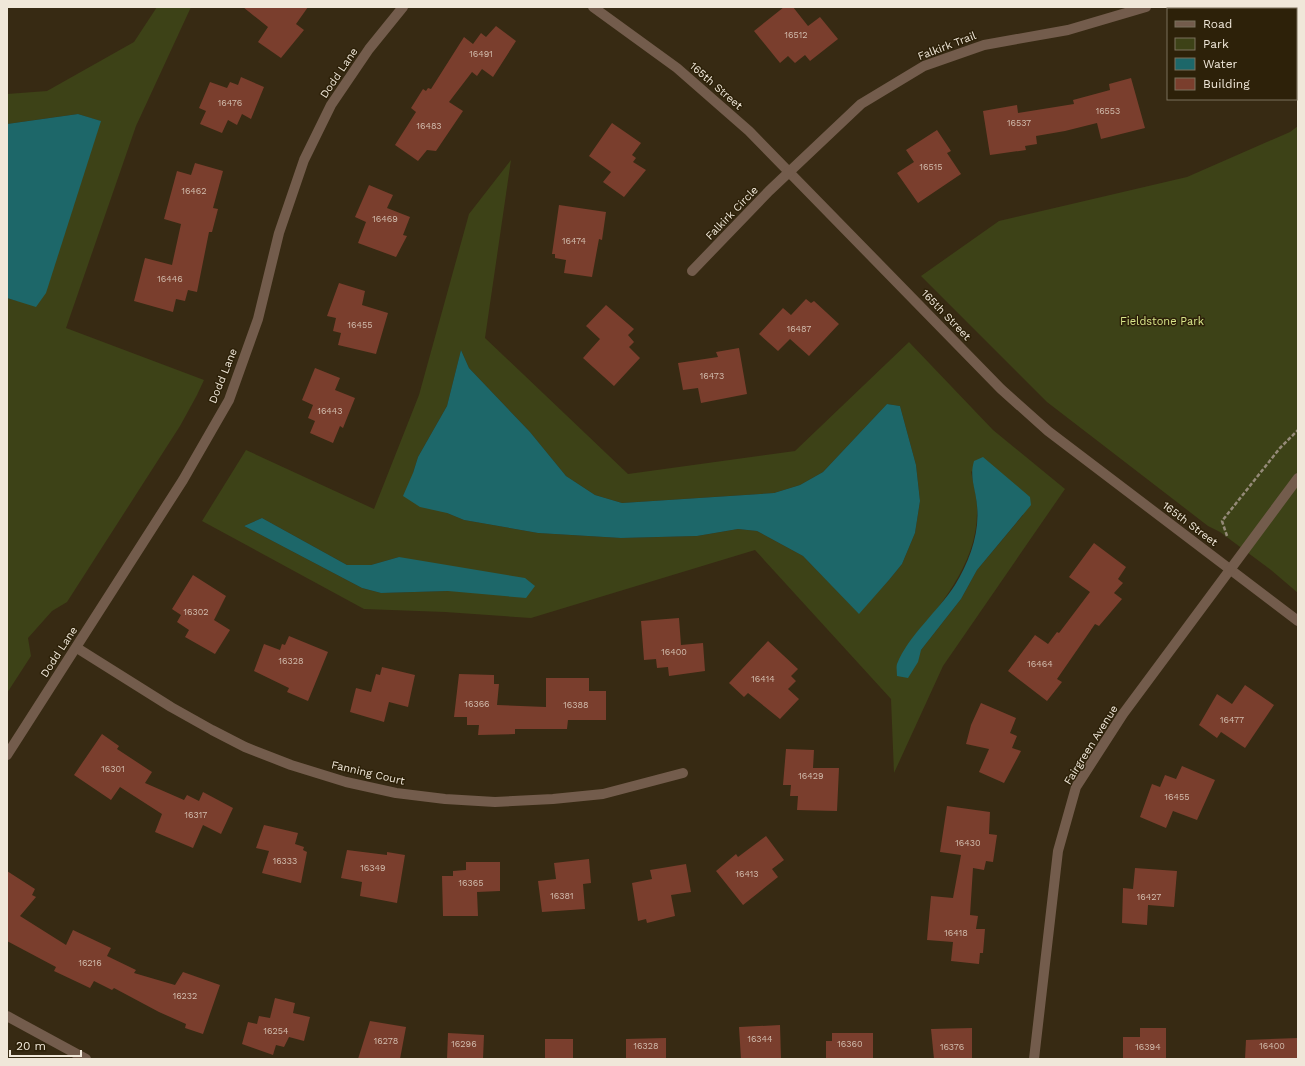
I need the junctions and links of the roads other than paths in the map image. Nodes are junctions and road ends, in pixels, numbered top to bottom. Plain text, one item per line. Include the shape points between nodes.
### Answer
1 (403, 7) edge
2 (593, 7) edge
3 (1146, 7) edge
4 (789, 172) junction
5 (692, 271) dead end
6 (1298, 478) edge
7 (1230, 569) junction
8 (1298, 621) edge
9 (77, 648) junction
10 (7, 755) edge
11 (683, 773) dead end
12 (7, 1016) edge
13 (86, 1059) edge
14 (1034, 1059) edge

1 - 9 street, Dodd Lane via 369,49 331,106 304,160 279,233 258,319 229,400 183,480
2 - 4 street, 165th Street via 677,68 749,131
3 - 4 street, Falkirk Trail via 1068,30 984,44 924,66 861,104
4 - 5 street, Falkirk Circle
4 - 7 street, 165th Street via 1001,390 1048,431
6 - 7 street, Fairgreen Avenue
7 - 8 street, 165th Street
7 - 14 street, Fairgreen Avenue via 1123,714 1076,787 1058,851
9 - 10 street, Dodd Lane
9 - 11 street, Fanning Court via 212,730 246,747 291,766 396,793 495,802 553,799 603,794
12 - 13 street

